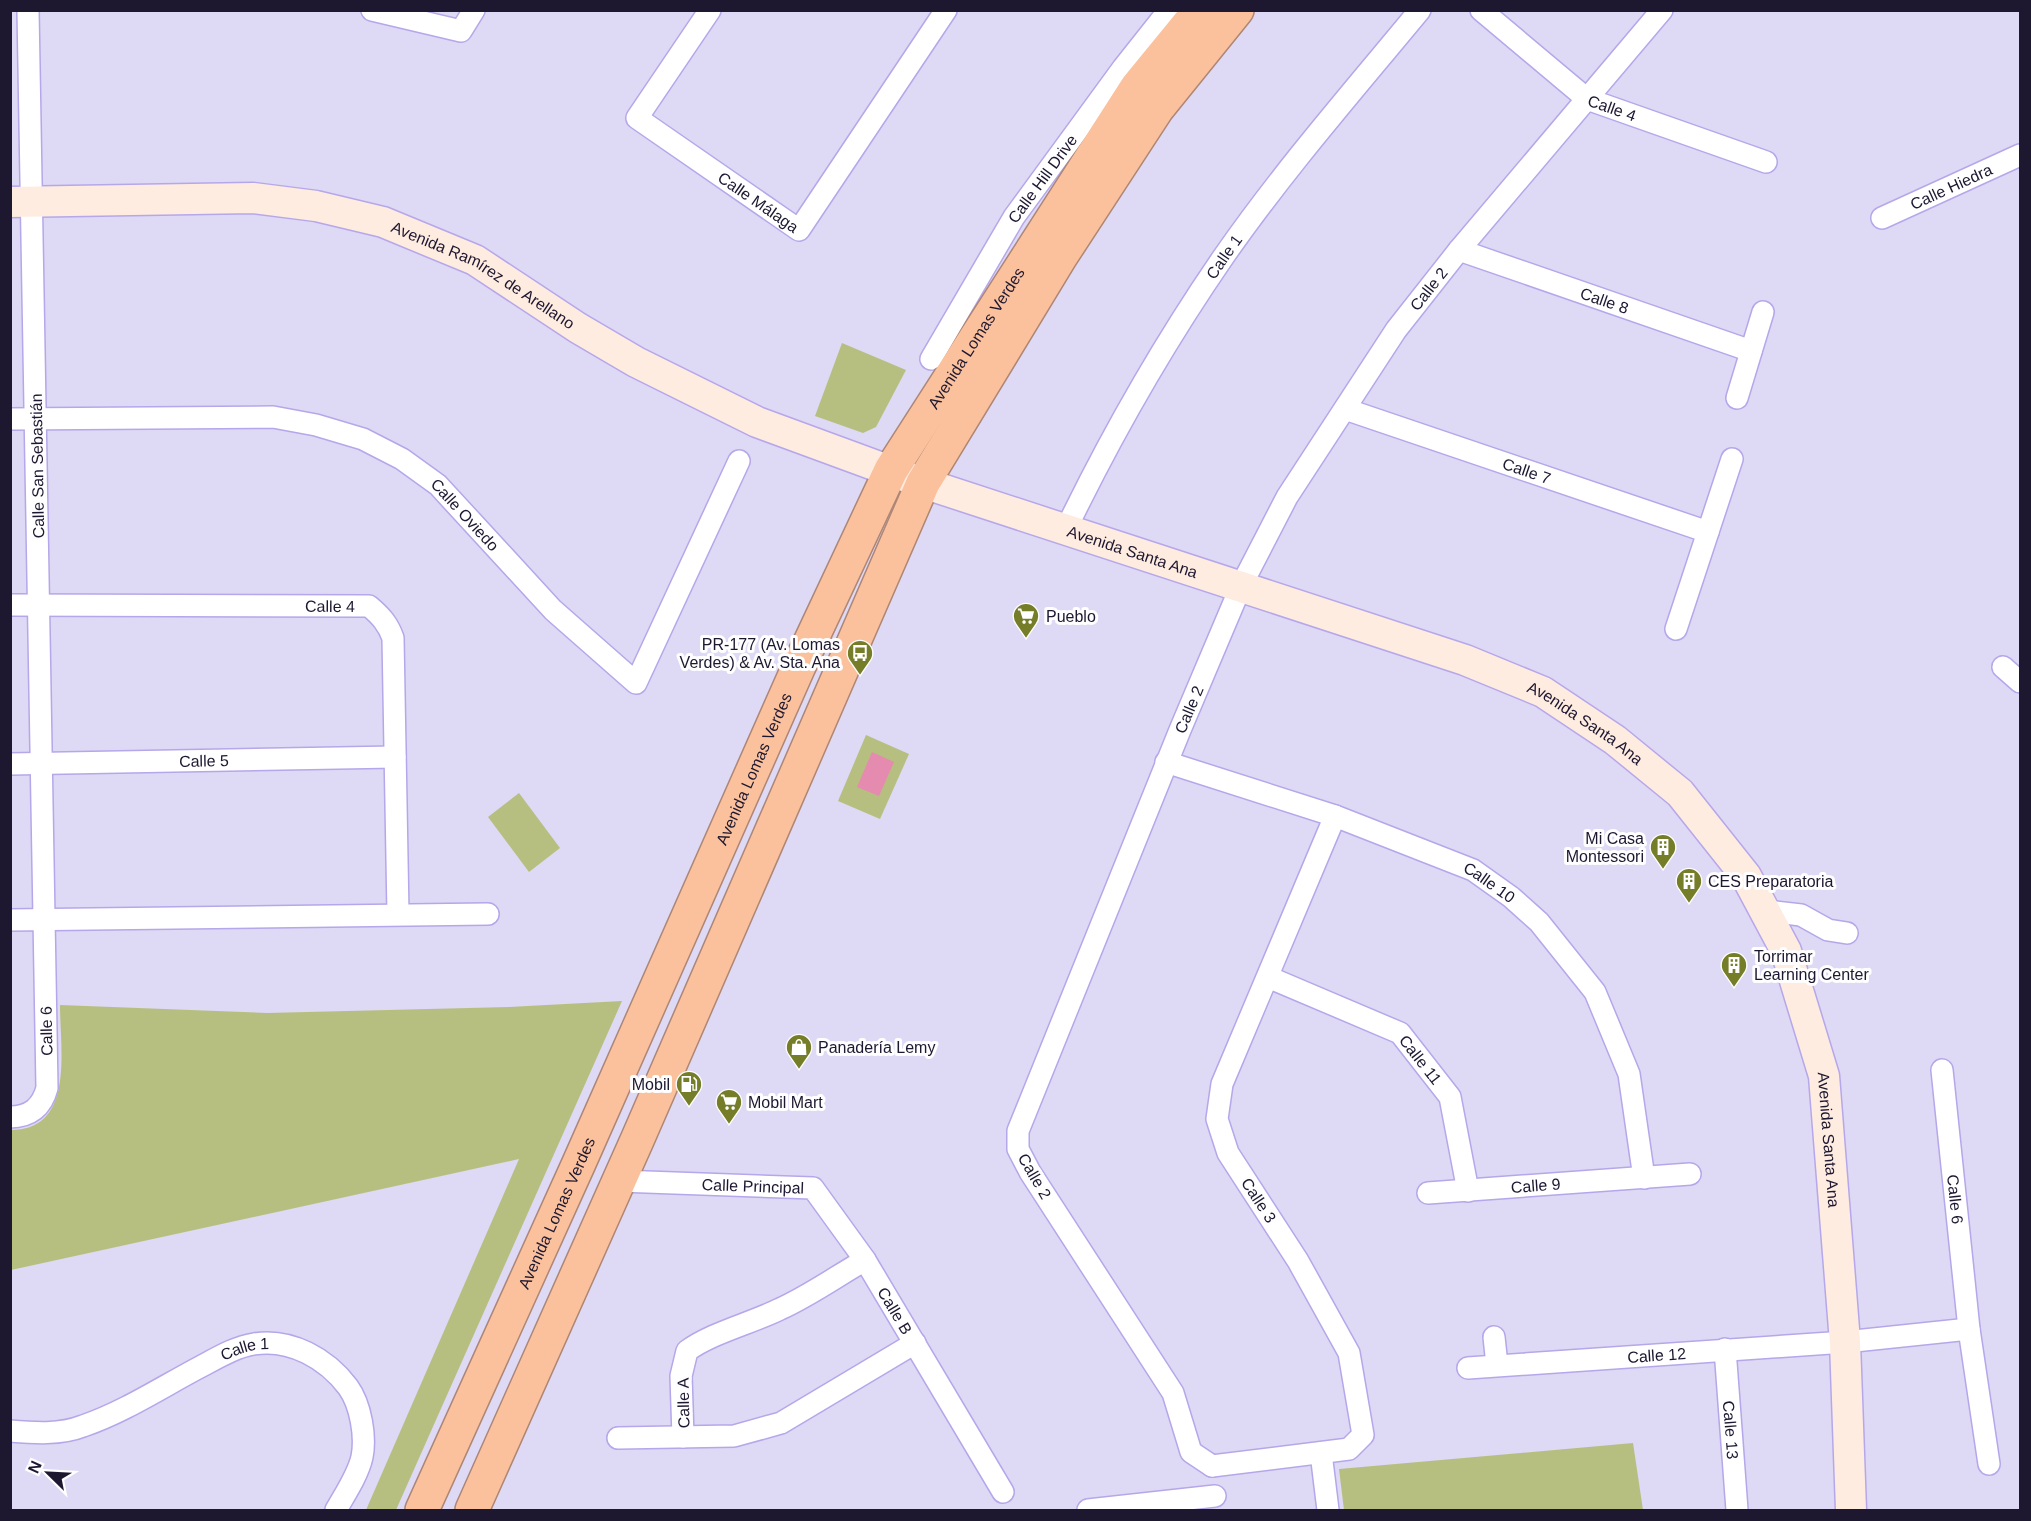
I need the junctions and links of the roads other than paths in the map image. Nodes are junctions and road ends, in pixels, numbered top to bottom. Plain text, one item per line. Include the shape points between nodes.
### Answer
1 (28, 10) edge
2 (372, 10) edge
3 (474, 10) edge
4 (710, 10) edge
5 (946, 10) edge
6 (1169, 10) edge
7 (1200, 10) edge
8 (1237, 10) edge
9 (1420, 10) edge
10 (1481, 10) edge
11 (1662, 10) edge
12 (1587, 99) junction
13 (2020, 155) edge
14 (1767, 162) dead end
15 (21, 202) edge
16 (1882, 218) dead end
17 (1459, 250) junction
18 (1762, 312) dead end
19 (1751, 351) junction
20 (931, 359) dead end
21 (1737, 398) dead end
22 (1345, 409) junction
23 (10, 419) edge
24 (36, 420) junction
25 (1732, 459) dead end
26 (739, 461) dead end
27 (891, 470) junction
28 (923, 483) junction
29 (1066, 529) junction
30 (1708, 532) junction
31 (1241, 586) junction
32 (10, 605) edge
33 (39, 605) junction
34 (1676, 628) dead end
35 (2003, 667) dead end
36 (2020, 682) edge
37 (395, 757) junction
38 (1166, 762) junction
39 (10, 764) edge
40 (42, 764) junction
41 (1335, 816) junction
42 (1767, 911) junction
43 (398, 914) junction
44 (488, 914) dead end
45 (10, 920) edge
46 (44, 921) junction
47 (1847, 933) dead end
48 (1268, 977) junction
49 (1942, 1070) dead end
50 (10, 1117) edge
51 (1690, 1174) dead end
52 (1644, 1178) junction
53 (619, 1181) junction
54 (1468, 1191) junction
55 (1428, 1193) dead end
56 (870, 1268) junction
57 (1969, 1329) junction
58 (1494, 1337) dead end
59 (1845, 1342) junction
60 (915, 1343) junction
61 (1725, 1349) junction
62 (1497, 1365) junction
63 (1468, 1368) dead end
64 (10, 1431) edge
65 (683, 1437) junction
66 (618, 1438) dead end
67 (1321, 1453) junction
68 (1989, 1464) dead end
69 (1212, 1466) junction
70 (1003, 1492) dead end
71 (1216, 1503) edge
72 (1850, 1506) edge
73 (336, 1510) edge
74 (422, 1510) edge
75 (472, 1510) edge
76 (1088, 1510) edge
77 (1328, 1510) edge
78 (1737, 1510) edge

1 - 15 street, Calle San Sebastián
2 - 3 street via 460,31
4 - 5 street, Calle Málaga via 637,118 800,230
6 - 20 street, Calle Hill Drive via 1014,217
7 - 27 highway, Avenida Lomas Verdes via 1137,87
8 - 28 highway, Avenida Lomas Verdes via 1157,109 1061,256
9 - 29 street, Calle 1 via 1304,150 1224,256 1108,444
10 - 12 street, Calle 4
11 - 12 street, Calle 2
12 - 14 street, Calle 4
12 - 17 street, Calle 2
13 - 16 street, Calle Hiedra
15 - 24 street, Calle San Sebastián
15 - 27 street, Avenida Ramírez de Arellano via 253,198 316,206 383,222 475,260 636,362 757,422
17 - 19 street, Calle 8
17 - 22 street, Calle 2 via 1396,330
18 - 19 street
19 - 21 street
22 - 30 street, Calle 7
22 - 31 street, Calle 2 via 1287,497
23 - 24 street, Calle Oviedo
24 - 26 street, Calle Oviedo via 273,417 363,439 402,459 438,485 553,610 636,683
24 - 33 street, Calle San Sebastián
25 - 30 street
27 - 28 street, Avenida Ramírez de Arellano
27 - 74 highway, Avenida Lomas Verdes via 799,666
28 - 29 street, Avenida Santa Ana
28 - 53 highway, Avenida Lomas Verdes
29 - 31 street, Avenida Santa Ana
30 - 34 street
31 - 38 street, Calle 2
31 - 42 street, Avenida Santa Ana via 1465,660 1543,692 1616,740 1680,793 1746,876
32 - 33 street, Calle 4
33 - 37 street, Calle 4 via 369,606 388,625 393,638
33 - 40 street, Calle San Sebastián
35 - 36 street
37 - 40 street, Calle 5
37 - 43 street, Calle 4
38 - 41 street, Calle 10
38 - 69 street, Calle 2 via 1018,1131 1018,1149 1173,1393 1191,1452
39 - 40 street, Calle 5
40 - 46 street, Calle San Sebastián
41 - 48 street, Calle 3
41 - 52 street, Calle 10 via 1473,870 1539,922 1595,992 1614,1032 1629,1074
42 - 47 street via 1801,915 1828,930
42 - 59 street, Avenida Santa Ana via 1786,951 1824,1076
43 - 44 street
43 - 46 street
45 - 46 street
46 - 50 street, Calle 6 via 47,1088 44,1099 34,1110 24,1117
48 - 54 street, Calle 11 via 1400,1033 1450,1097
48 - 67 street, Calle 3 via 1221,1084 1217,1119 1228,1153 1298,1261 1349,1353 1363,1435 1349,1449
49 - 57 street, Calle 6
51 - 52 street, Calle 9
52 - 54 street, Calle 9
53 - 56 street, Calle Principal via 813,1188
53 - 75 highway, Avenida Lomas Verdes
54 - 55 street, Calle 9
56 - 60 street, Calle B
56 - 65 street, Calle A via 740,1328 700,1341 687,1351 681,1376
57 - 59 street, Calle 12
57 - 68 street, Calle 6
58 - 62 street
59 - 61 street, Calle 12
59 - 72 street, Avenida Santa Ana
60 - 65 street, Calle A via 781,1423 734,1436
60 - 70 street, Calle B
61 - 62 street, Calle 12
61 - 78 street, Calle 13
62 - 63 street, Calle 12
64 - 73 street, Calle 1 via 59,1432 81,1427 228,1353 255,1344 297,1348 323,1360 339,1374 352,1392 359,1414 362,1458
65 - 66 street
67 - 69 street, Calle 3
67 - 77 street
69 - 71 street
71 - 76 street

